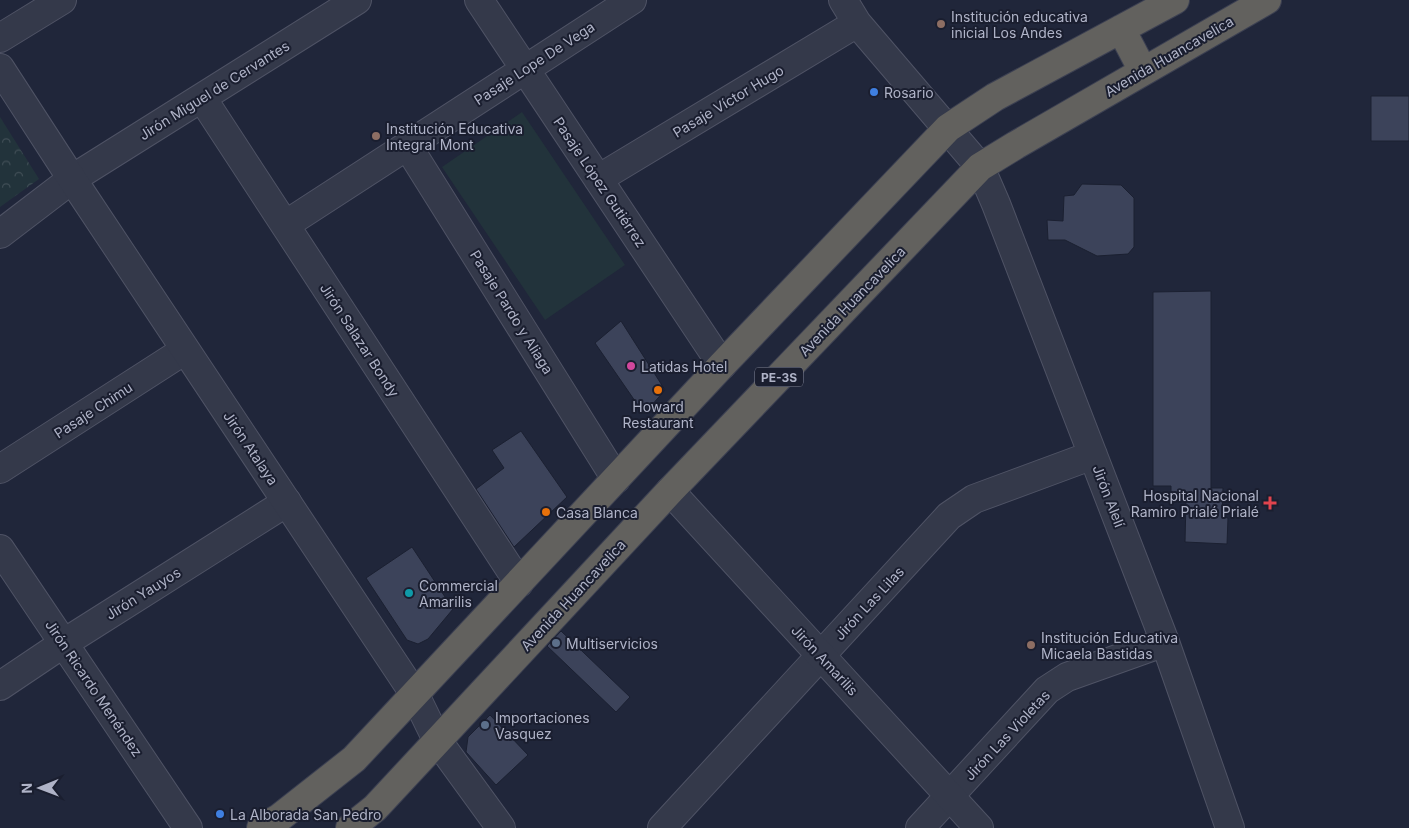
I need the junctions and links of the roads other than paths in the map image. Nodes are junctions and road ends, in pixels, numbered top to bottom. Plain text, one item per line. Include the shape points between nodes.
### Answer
1 (62, 0) edge
2 (357, 0) edge
3 (479, 0) edge
4 (632, 0) edge
5 (843, 0) edge
6 (1175, 0) edge
7 (1267, 0) edge
8 (857, 23) junction
9 (1121, 29) junction
10 (0, 38) edge
11 (0, 68) edge
12 (525, 69) junction
13 (1143, 71) junction
14 (202, 98) junction
15 (948, 128) junction
16 (407, 145) junction
17 (980, 167) junction
18 (72, 179) junction
19 (598, 179) junction
20 (284, 225) junction
21 (0, 234) edge
22 (185, 350) junction
23 (722, 365) junction
24 (1093, 455) junction
25 (0, 469) edge
26 (616, 479) junction
27 (670, 491) junction
28 (287, 502) junction
29 (0, 549) edge
30 (519, 583) junction
31 (1165, 642) junction
32 (64, 643) junction
33 (821, 656) junction
34 (0, 686) edge
35 (415, 695) junction
36 (437, 740) junction
37 (950, 796) junction
38 (188, 828) edge
39 (261, 828) edge
40 (350, 828) edge
41 (501, 828) edge
42 (662, 828) edge
43 (920, 828) edge
44 (979, 828) edge
45 (1230, 828) edge

1 - 10 street
2 - 14 street, Jirón Miguel de Cervantes
3 - 12 street, Pasaje López Gutiérrez
4 - 12 street, Pasaje Lope De Vega
5 - 8 street, Jirón Alelí
6 - 9 highway
7 - 13 highway, Avenida Huancavelica / PE-3S
8 - 15 street, Jirón Alelí
8 - 19 street, Pasaje Víctor Hugo
9 - 13 highway
9 - 15 highway via 995,97
11 - 18 street, Jirón Atalaya
12 - 16 street, Pasaje Lope De Vega
12 - 19 street, Pasaje López Gutiérrez
13 - 17 highway, Avenida Huancavelica / PE-3S
14 - 18 street, Jirón Miguel de Cervantes
14 - 20 street, Jirón Salazar Bondy
15 - 17 street, Jirón Alelí
15 - 23 highway
16 - 20 street, Pasaje Lope De Vega
16 - 26 street, Pasaje Pardo y Aliaga
17 - 24 street, Jirón Alelí
17 - 27 highway, Avenida Huancavelica / PE-3S
18 - 21 street, Jirón Miguel de Cervantes
18 - 22 street, Jirón Atalaya
19 - 23 street, Pasaje López Gutiérrez
20 - 30 street, Jirón Salazar Bondy
22 - 25 street, Pasaje Chimu
22 - 28 street, Jirón Atalaya
23 - 26 highway
24 - 31 street, Jirón Alelí
24 - 33 street, Jirón Las Lilas via 974,499 949,516
26 - 30 highway
27 - 33 street, Jirón Amarilis
27 - 36 highway, Avenida Huancavelica / PE-3S
28 - 32 street, Jirón Yauyos
28 - 35 street, Jirón Atalaya
29 - 32 street, Jirón Ricardo Menéndez
30 - 35 highway
31 - 37 street, Jirón Las Violetas via 1067,677 1047,690
31 - 45 street, Jirón Alelí
32 - 34 street, Jirón Yauyos
32 - 38 street, Jirón Ricardo Menéndez
33 - 37 street, Jirón Amarilis
33 - 42 street, Jirón Las Lilas
35 - 36 street, Jirón Atalaya
35 - 39 highway via 354,760 280,818
36 - 40 highway, Avenida Huancavelica / PE-3S via 375,808
36 - 41 street, Jirón Atalaya
37 - 43 street, Jirón Las Violetas
37 - 44 street, Jirón Amarilis

